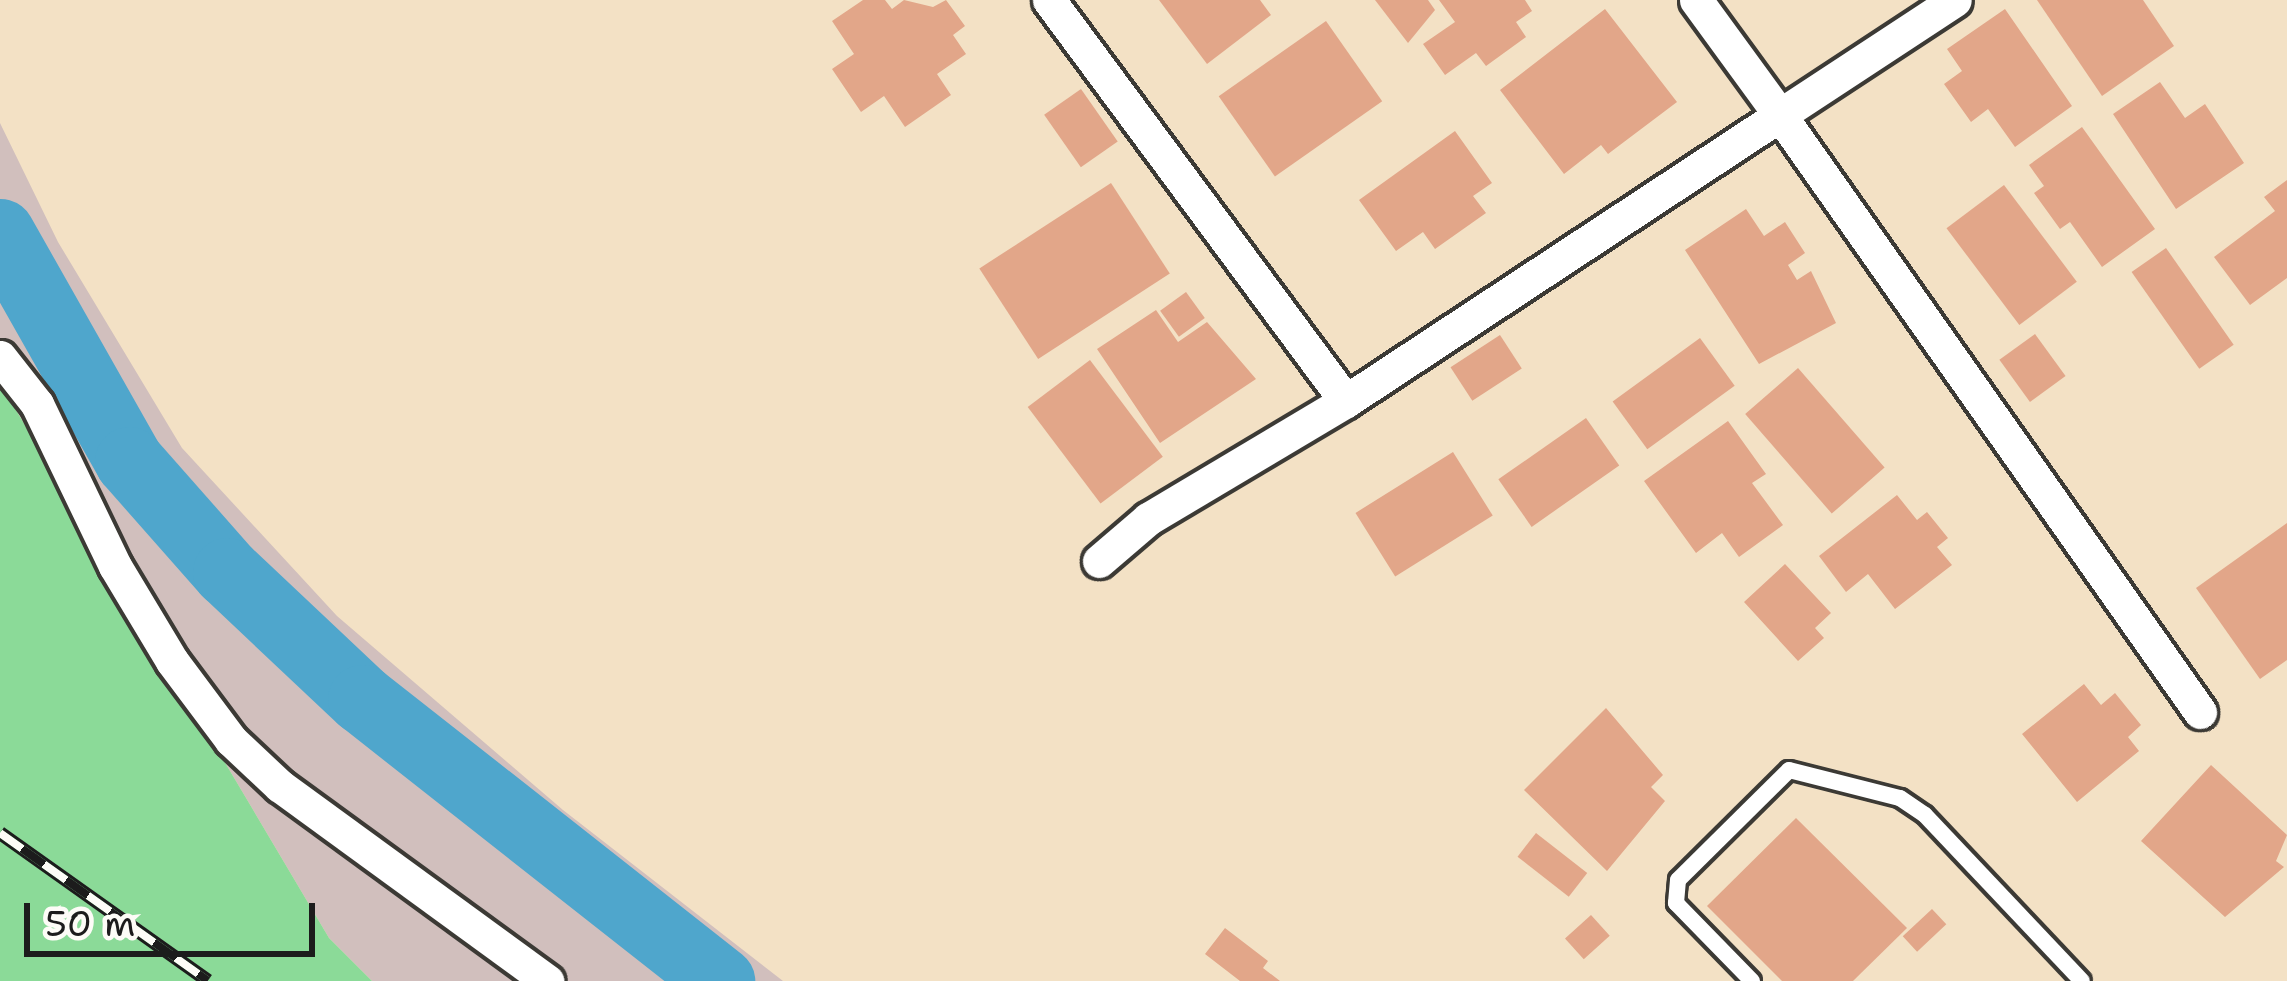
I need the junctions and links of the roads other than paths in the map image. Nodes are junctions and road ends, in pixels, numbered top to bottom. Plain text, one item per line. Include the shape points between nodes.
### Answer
1 (1049, 0) edge
2 (1696, 0) edge
3 (1955, 0) edge
4 (1780, 115) junction
5 (0, 357) edge
6 (1346, 401) junction
7 (1099, 561) dead end
8 (2200, 712) dead end
9 (548, 981) edge
10 (1752, 981) edge
11 (2082, 981) edge

1 - 6 street
2 - 4 street
3 - 4 street
4 - 6 street
4 - 8 street
5 - 9 street via 38,404 115,566 172,661 231,740 280,786
6 - 7 street via 1148,518
10 - 11 lane via 1676,903 1678,880 1790,770 1900,798 1925,815

